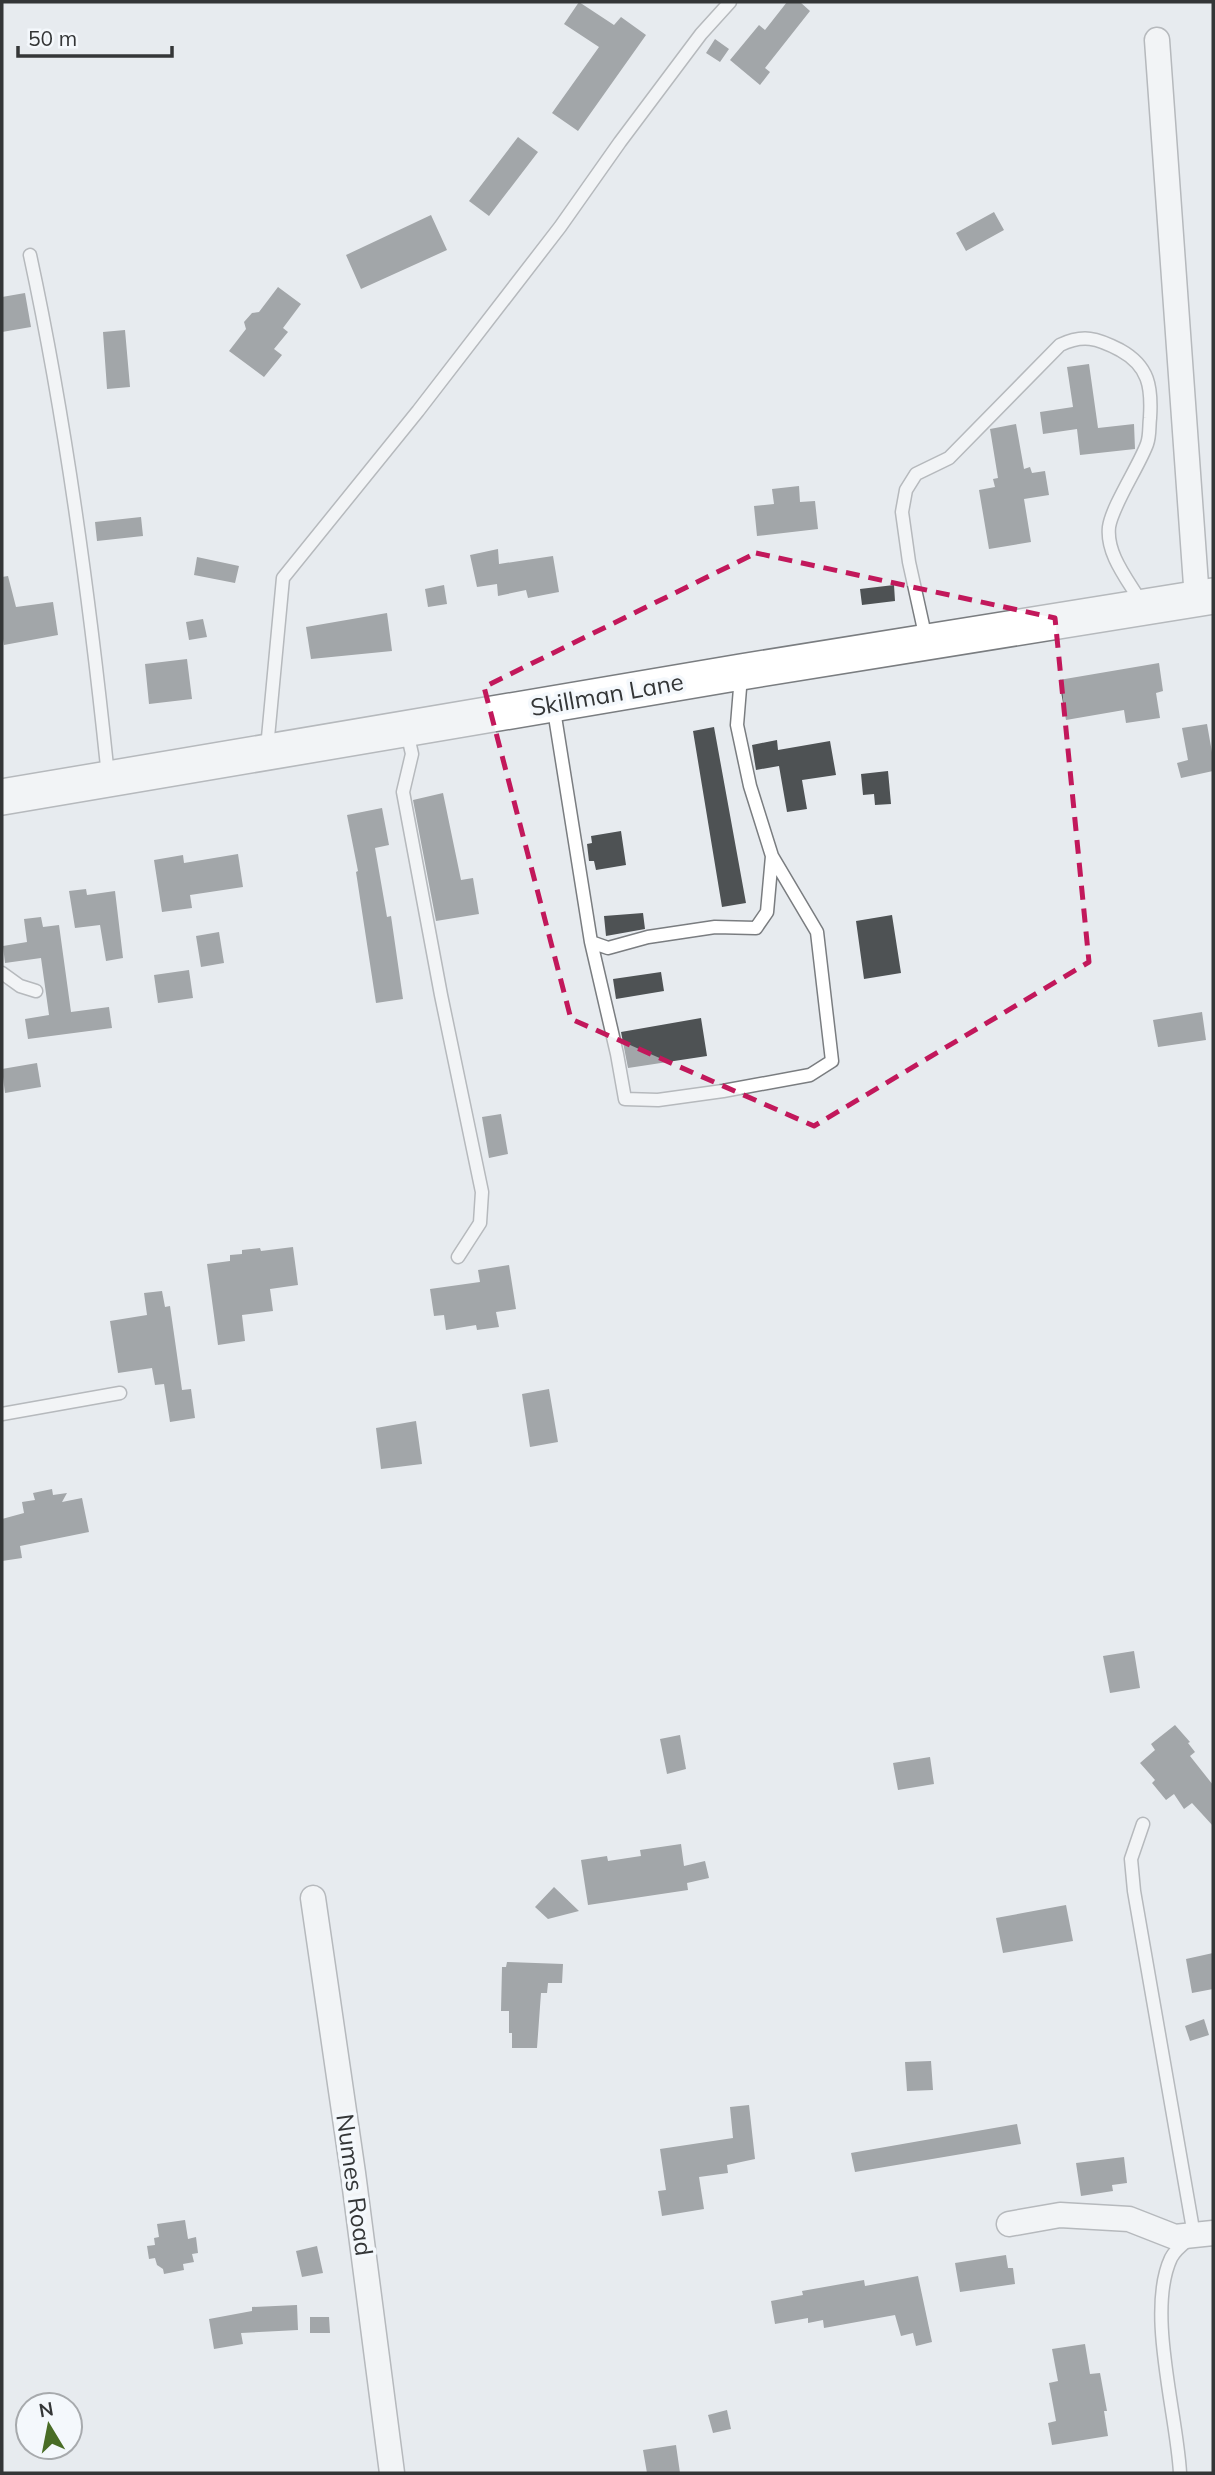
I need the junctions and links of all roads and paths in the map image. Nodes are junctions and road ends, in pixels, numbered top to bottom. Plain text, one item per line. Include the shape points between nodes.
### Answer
1 (730, 2) edge
2 (1157, 40) dead end
3 (30, 254) dead end
4 (1205, 598) edge
5 (1144, 608) junction
6 (927, 642) junction
7 (741, 672) junction
8 (553, 704) junction
9 (406, 728) junction
10 (267, 752) junction
11 (108, 779) junction
12 (2, 797) edge
13 (772, 856) junction
14 (591, 942) junction
15 (2, 972) edge
16 (36, 991) dead end
17 (458, 1257) dead end
18 (120, 1393) dead end
19 (2, 1414) edge
20 (1143, 1824) dead end
21 (313, 1898) dead end
22 (1009, 2224) dead end
23 (1204, 2234) edge
24 (392, 2473) edge
25 (1180, 2473) edge

1 - 10 lane via 418,411 283,578
2 - 4 street
3 - 11 lane via 75,508
4 - 5 street, Skillman Lane
5 - 6 street, Skillman Lane
5 - 6 lane via 1116,559 1109,542 1109,524 1148,442 1149,382 1128,354 1101,340 1075,338 1060,345 949,458 916,474 906,490 902,512
6 - 7 street, Skillman Lane
7 - 8 street, Skillman Lane
7 - 13 lane via 737,726
8 - 9 street, Skillman Lane
8 - 14 lane
9 - 10 street, Skillman Lane
9 - 17 lane via 412,754 402,792 482,1192 480,1223
10 - 11 street, Skillman Lane
11 - 12 street, Skillman Lane
13 - 14 lane via 767,912 756,928 689,931 608,948
13 - 14 lane via 817,932 832,1061 810,1075 658,1100 625,1099
15 - 16 lane
18 - 19 lane
20 - 23 lane via 1131,1859 1134,1891 1166,2082
21 - 24 street, Numes Road
22 - 23 street via 1060,2215 1129,2219 1175,2237
23 - 25 lane via 1171,2256 1163,2287 1162,2321

